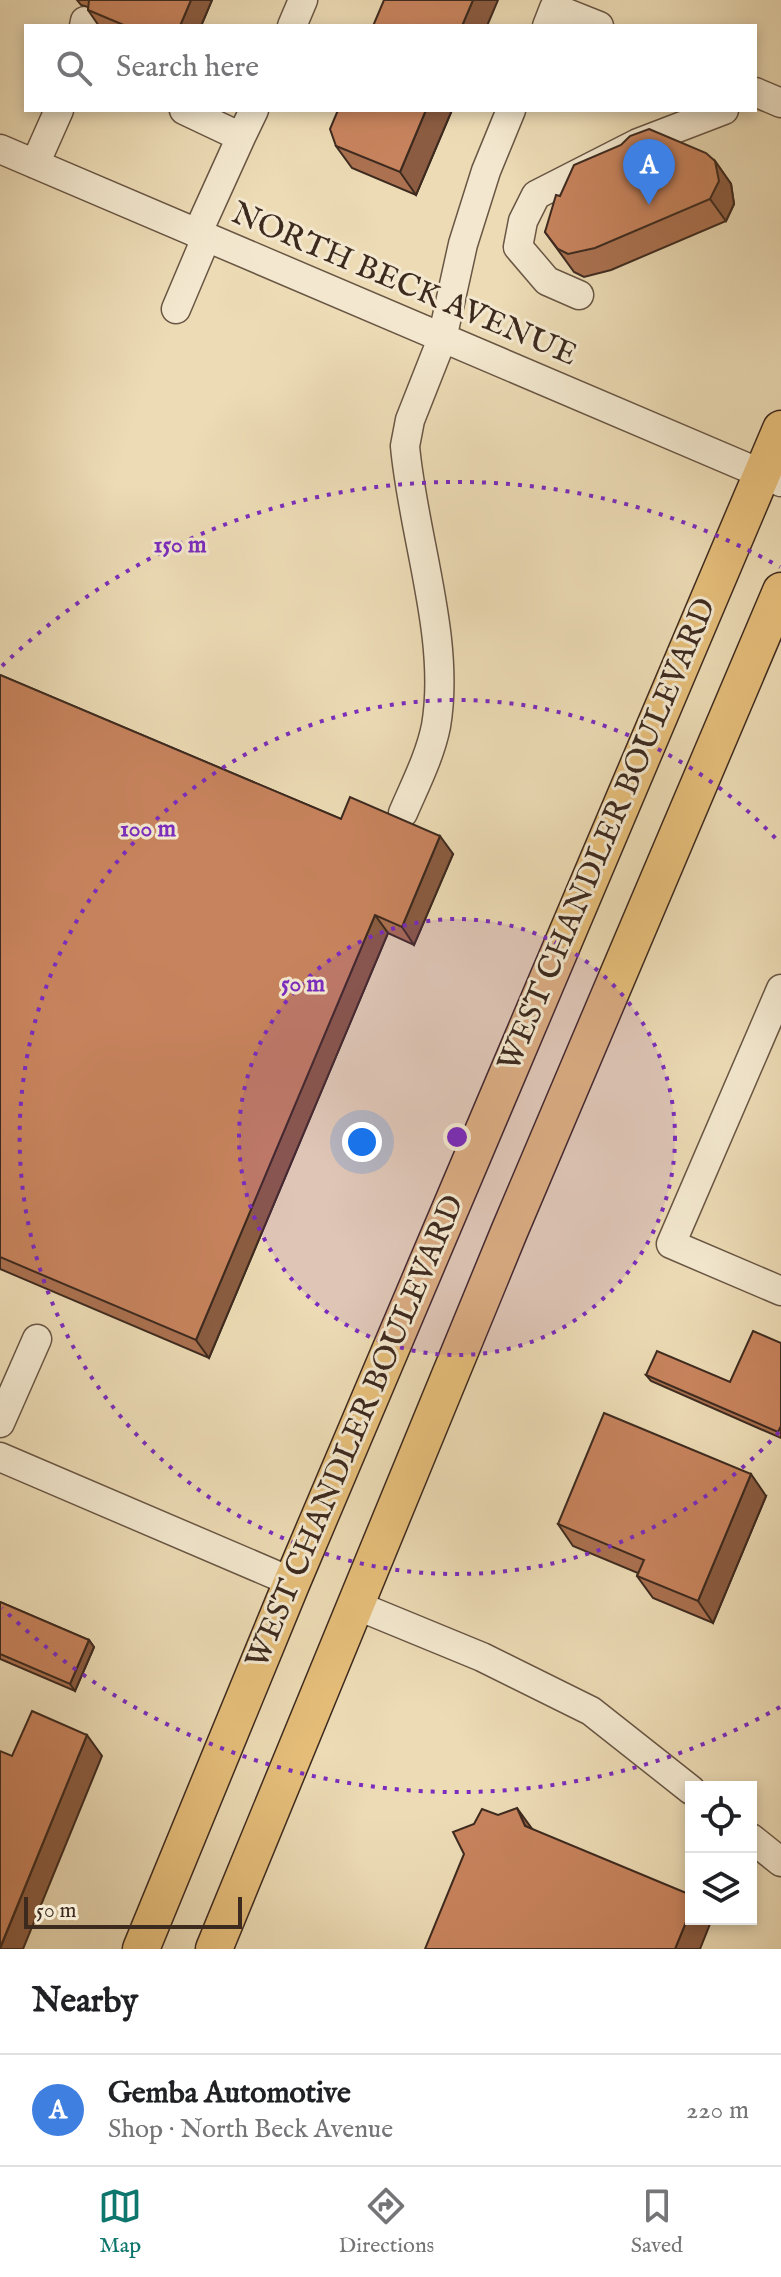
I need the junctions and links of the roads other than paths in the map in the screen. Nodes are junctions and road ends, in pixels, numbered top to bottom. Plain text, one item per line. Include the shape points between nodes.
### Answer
1 (303, 0) edge
2 (293, 24) edge
3 (548, 24) edge
4 (594, 24) edge
5 (58, 112) edge
6 (188, 112) edge
7 (253, 112) edge
8 (510, 112) edge
9 (719, 112) edge
10 (241, 137) junction
11 (0, 149) edge
12 (35, 164) junction
13 (201, 236) junction
14 (579, 295) dead end
15 (176, 309) dead end
16 (442, 339) junction
17 (781, 429) edge
18 (771, 477) edge
19 (781, 591) edge
20 (403, 813) dead end
21 (781, 989) edge
22 (781, 1291) edge
23 (37, 1339) dead end
24 (0, 1423) edge
25 (0, 1457) edge
26 (292, 1582) junction
27 (358, 1606) junction
28 (685, 1785) edge
29 (757, 1843) edge
30 (781, 1862) edge
31 (141, 1949) edge
32 (214, 1949) edge

1 - 2 street
3 - 4 street via 554,8
5 - 12 street
6 - 10 street
7 - 10 street
8 - 16 street via 468,230
9 - 14 street via 638,143 536,195 518,247 547,281
10 - 13 street
11 - 12 street, NORTH BECK AVENUE
12 - 13 street, NORTH BECK AVENUE
13 - 15 street
13 - 16 street, NORTH BECK AVENUE
16 - 18 street, NORTH BECK AVENUE
16 - 20 street via 405,446 438,650 439,690 435,727
17 - 18 main road, WEST CHANDLER BOULEVARD
18 - 26 main road, WEST CHANDLER BOULEVARD
19 - 27 main road, WEST CHANDLER BOULEVARD via 509,1232
21 - 22 street via 671,1244
23 - 24 street
25 - 26 street
26 - 31 main road, WEST CHANDLER BOULEVARD
27 - 28 street via 482,1657 591,1711
27 - 32 main road, WEST CHANDLER BOULEVARD
29 - 30 street

